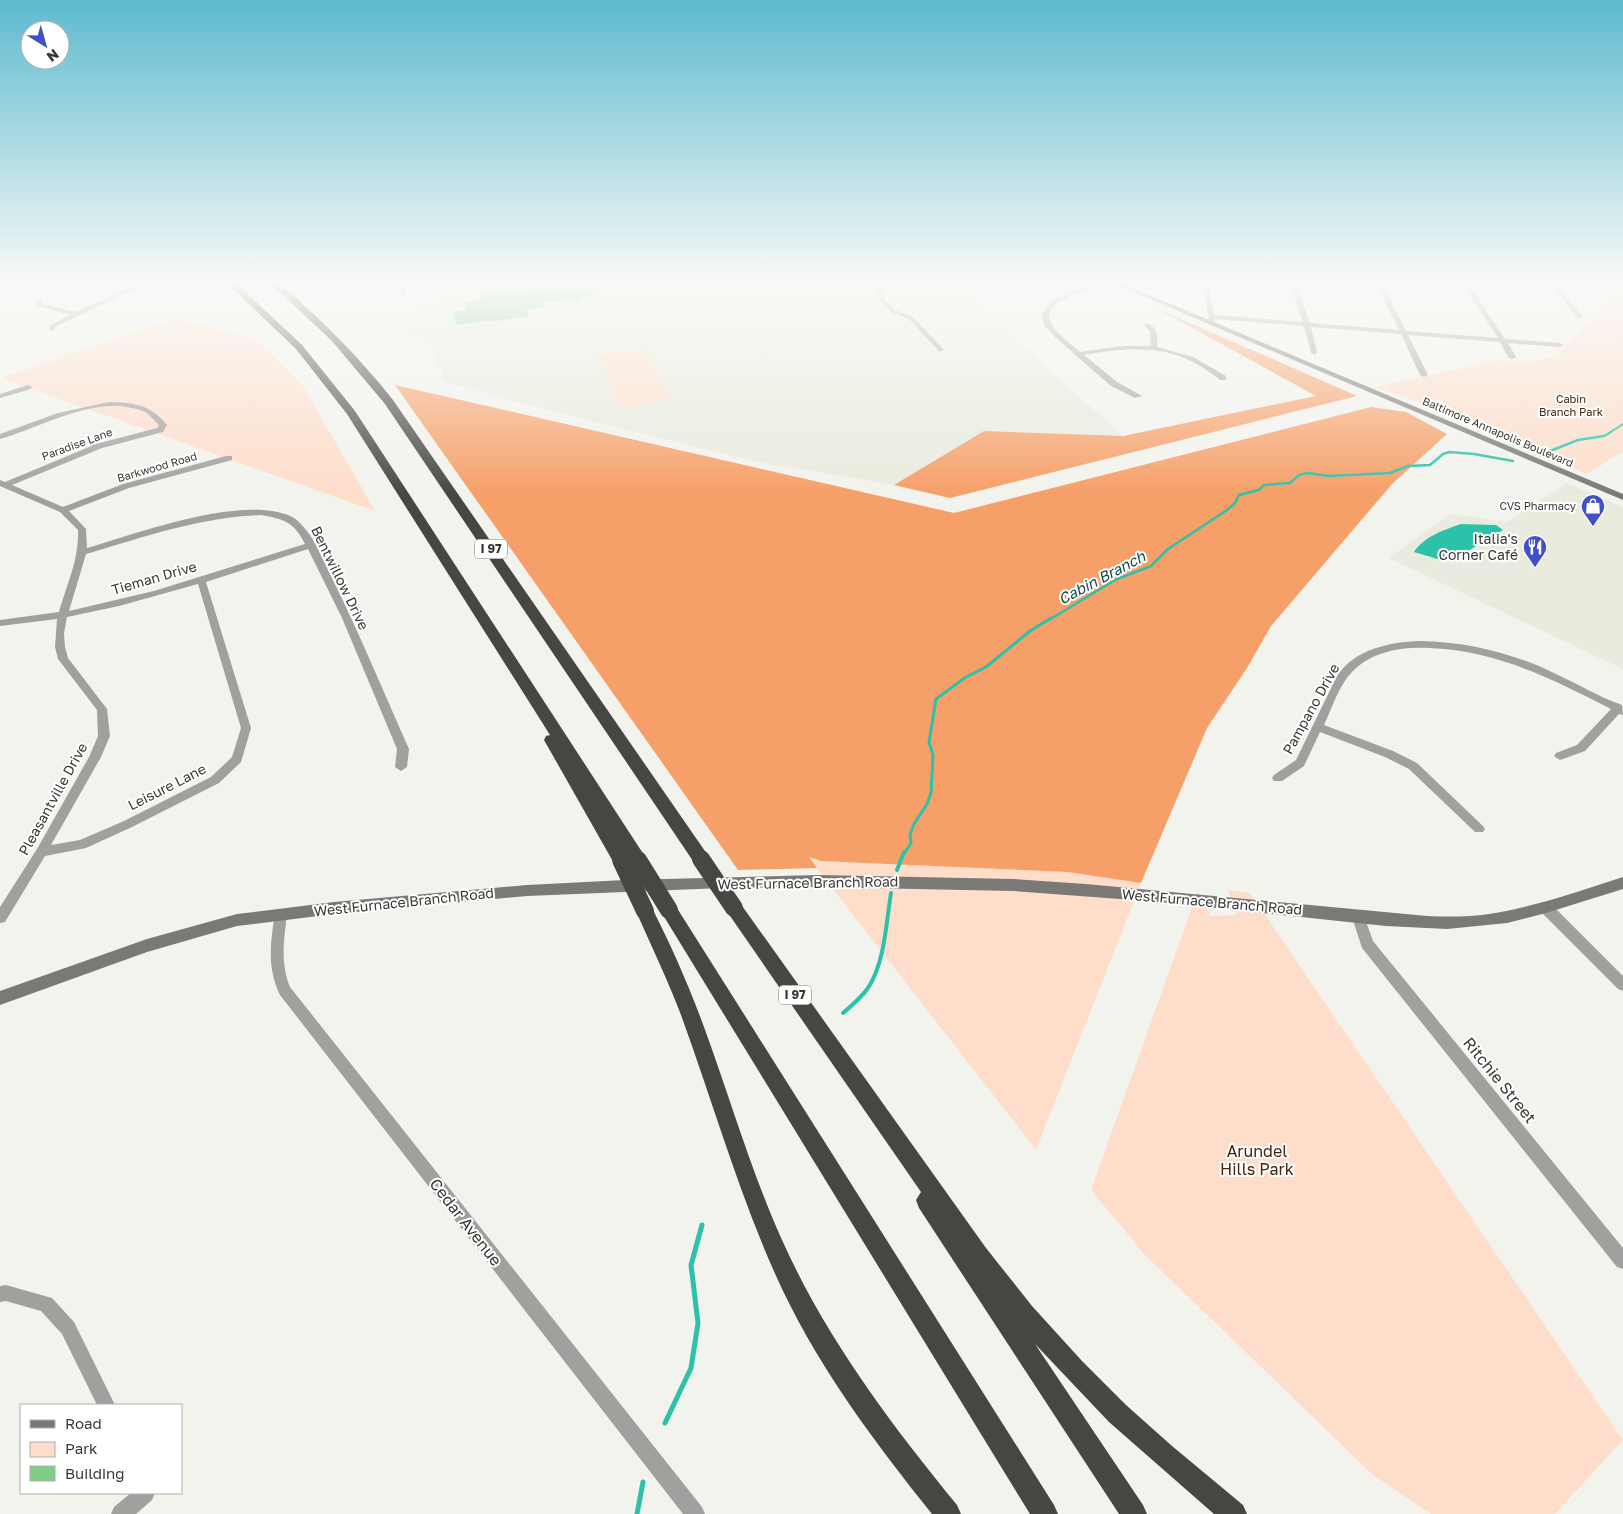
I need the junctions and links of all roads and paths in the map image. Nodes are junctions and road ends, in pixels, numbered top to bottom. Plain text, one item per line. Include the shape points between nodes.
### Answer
1 (303, 354) edge
2 (349, 354) edge
3 (1081, 354) edge
4 (1176, 354) edge
5 (1290, 354) edge
6 (1414, 354) edge
7 (1510, 354) edge
8 (1512, 357) dead end
9 (1424, 375) dead end
10 (1224, 378) dead end
11 (28, 387) dead end
12 (0, 396) edge
13 (1138, 396) dead end
14 (0, 437) edge
15 (229, 458) dead end
16 (3, 484) edge
17 (1623, 497) edge
18 (63, 510) junction
19 (311, 545) junction
20 (82, 552) junction
21 (202, 579) junction
22 (64, 615) junction
23 (0, 622) edge
24 (1620, 710) edge
25 (1318, 727) junction
26 (1560, 756) dead end
27 (401, 768) dead end
28 (1278, 778) dead end
29 (1478, 829) dead end
30 (41, 852) junction
31 (630, 860) junction
32 (1623, 883) edge
33 (1545, 907) junction
34 (281, 914) junction
35 (1358, 917) junction
36 (0, 918) edge
37 (1623, 985) edge
38 (0, 998) edge
39 (833, 1050) junction
40 (1621, 1257) edge
41 (0, 1294) edge
42 (106, 1404) edge
43 (144, 1494) edge
44 (121, 1514) edge
45 (695, 1514) edge
46 (948, 1514) edge
47 (1045, 1514) edge
48 (1134, 1514) edge
49 (1234, 1514) edge

1 - 31 highway via 334,389 368,439
2 - 39 highway, I 97, bridge via 389,402
3 - 13 street via 1114,384
4 - 10 street via 1191,358
5 - 17 main road, Baltimore Annapolis Boulevard
6 - 9 street
7 - 8 street
11 - 12 street
14 - 16 street, Paradise Lane via 85,408 121,404 155,414 163,424 160,430 99,446
15 - 18 street, Barkwood Road via 126,486
16 - 18 street, Pleasantville Drive
18 - 20 street, Pleasantville Drive via 82,529
19 - 20 street, Bentwillow Drive via 300,527 285,516 259,512 214,515
19 - 21 street, Tieman Drive
19 - 27 street, Bentwillow Drive via 403,749
20 - 22 street, Pleasantville Drive
21 - 22 street, Tieman Drive
21 - 30 street, Leisure Lane via 246,728 237,759 215,780 128,824 82,845
22 - 23 street, Tieman Drive
22 - 30 street, Pleasantville Drive via 58,650 102,709 104,736
24 - 25 street, Pampano Drive via 1540,669 1496,653 1440,643 1402,644 1373,652 1352,664 1342,676
24 - 26 street via 1580,748
25 - 28 street, Pampano Drive via 1300,764
25 - 29 street via 1390,754 1412,766
30 - 36 street, Pleasantville Drive
31 - 46 highway, bridge via 645,911 694,1026 774,1249 810,1321 848,1383
31 - 47 highway, bridge via 669,910
32 - 33 main road, West Furnace Branch Road
33 - 35 main road, West Furnace Branch Road via 1494,920 1467,922
33 - 37 street
34 - 35 main road, West Furnace Branch Road via 480,894 595,887 842,881 1020,885
34 - 38 main road, West Furnace Branch Road via 237,920 161,940
34 - 45 street, Cedar Avenue via 277,974 285,991
35 - 40 street, Ritchie Street via 1367,944
39 - 48 highway via 967,1263
39 - 49 highway via 978,1256 1053,1348 1115,1411
41 - 42 street via 46,1304 68,1328
43 - 44 street

